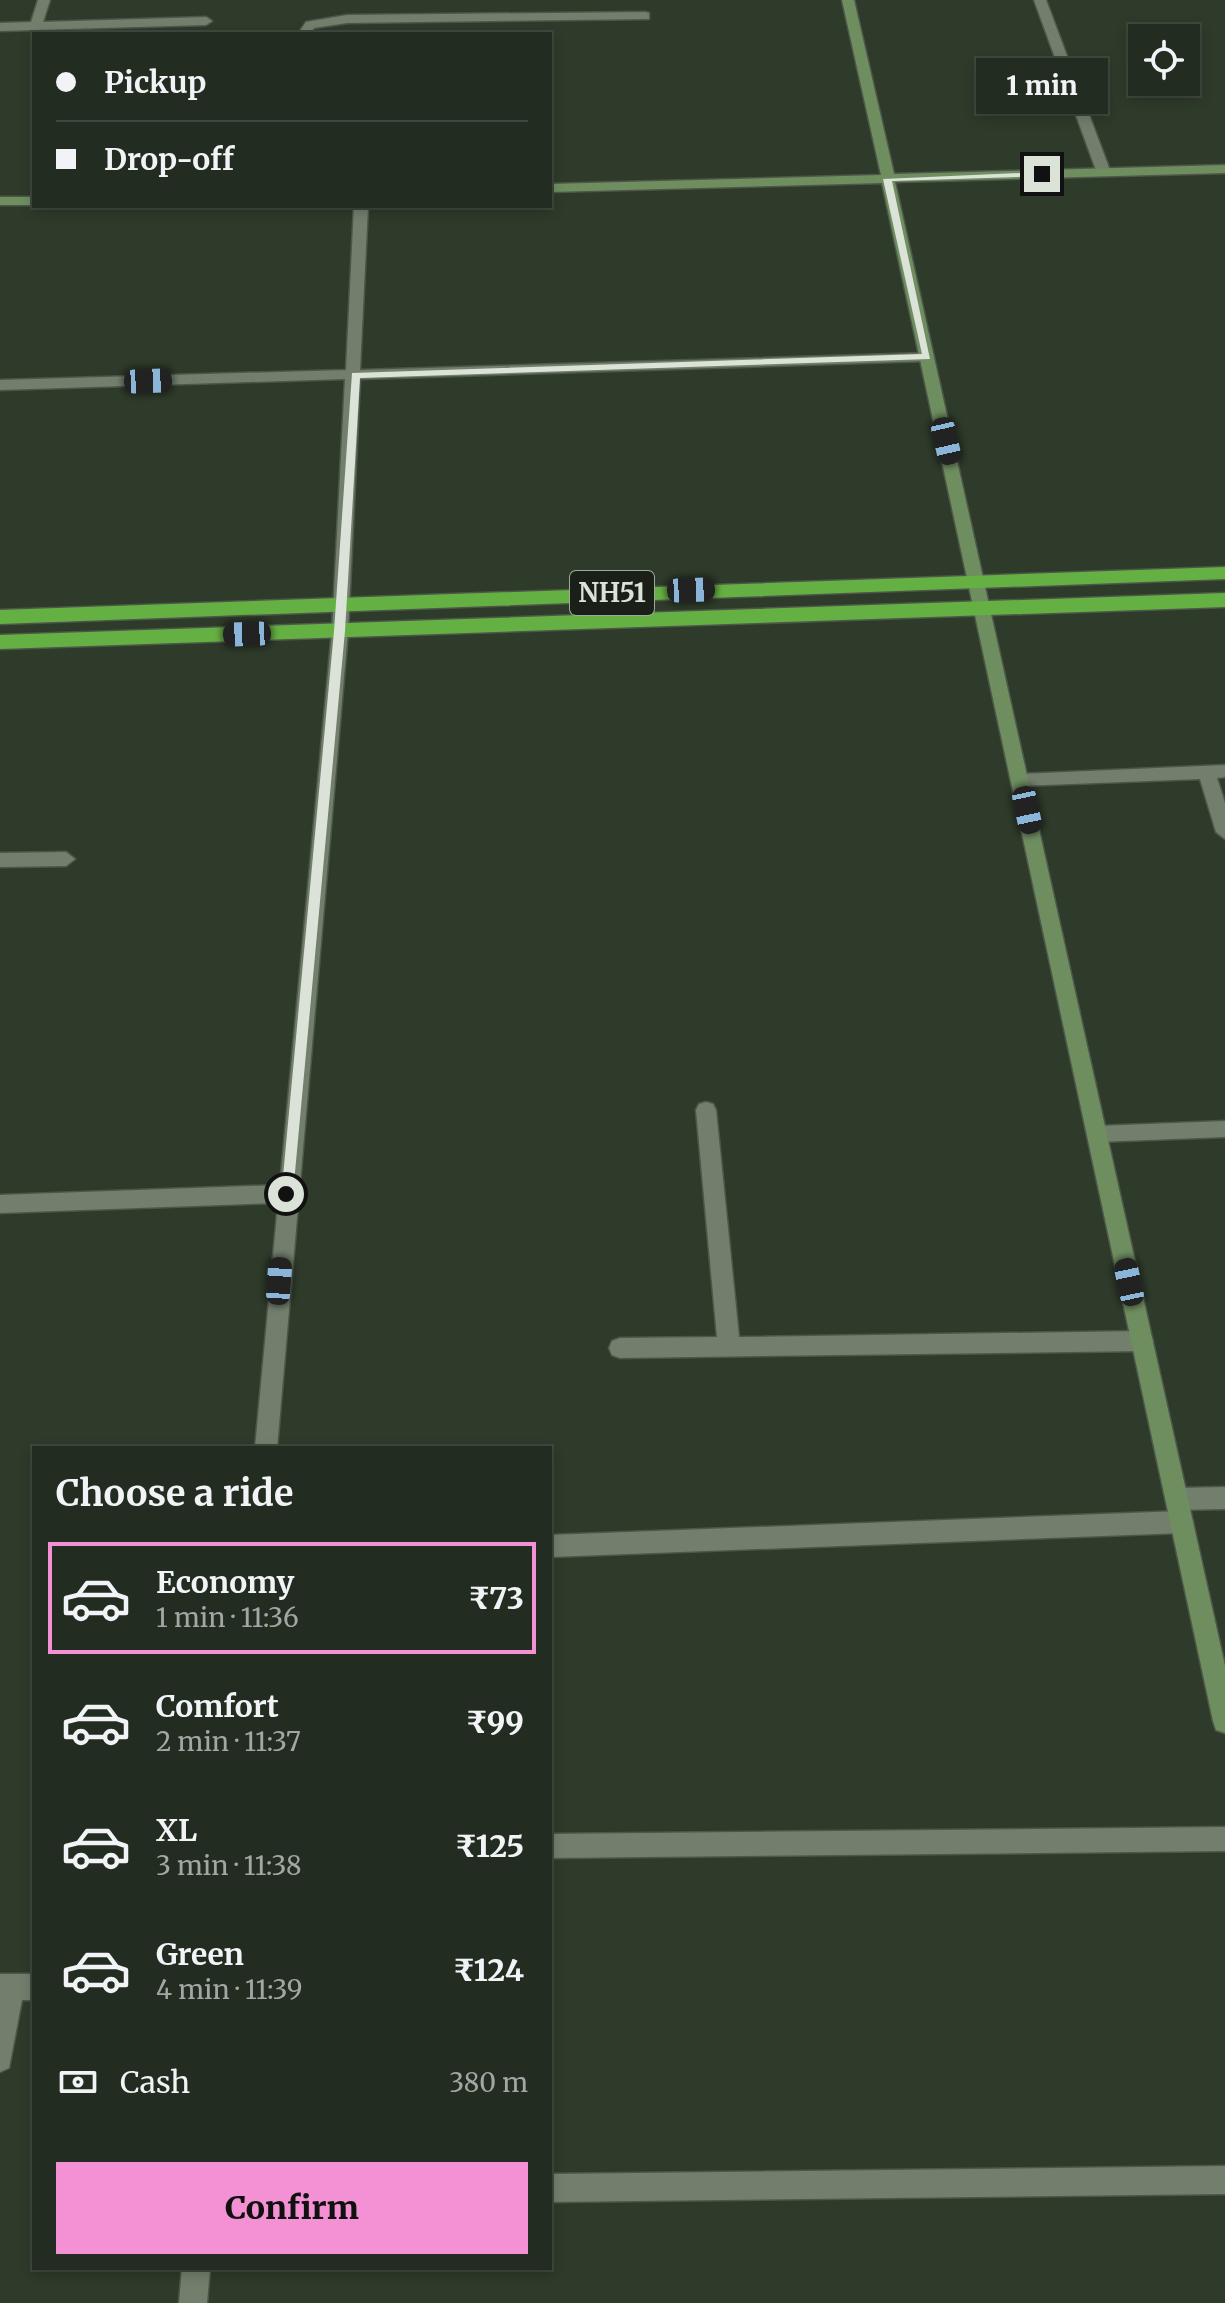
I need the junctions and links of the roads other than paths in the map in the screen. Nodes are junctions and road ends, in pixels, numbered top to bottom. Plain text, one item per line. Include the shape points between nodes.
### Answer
1 (44, 0) edge
2 (492, 0) edge
3 (848, 0) edge
4 (1040, 0) edge
5 (645, 16) dead end
6 (491, 18) junction
7 (206, 21) dead end
8 (36, 26) junction
9 (0, 27) edge
10 (103, 29) edge
11 (305, 32) edge
12 (1225, 169) edge
13 (1104, 173) junction
14 (887, 179) junction
15 (552, 188) edge
16 (0, 201) edge
17 (32, 201) edge
18 (361, 208) edge
19 (927, 357) junction
20 (355, 375) junction
21 (0, 385) edge
22 (1225, 573) edge
23 (978, 581) junction
24 (1225, 600) edge
25 (340, 602) junction
26 (982, 609) junction
27 (0, 617) edge
28 (340, 631) junction
29 (0, 642) edge
30 (1216, 772) edge
31 (1020, 780) junction
32 (1225, 832) edge
33 (66, 859) dead end
34 (0, 860) edge
35 (706, 1110) dead end
36 (1225, 1129) edge
37 (1097, 1134) junction
38 (286, 1194) junction
39 (0, 1204) edge
40 (1142, 1341) junction
41 (729, 1347) junction
42 (620, 1348) dead end
43 (266, 1446) edge
44 (1225, 1498) edge
45 (1177, 1499) junction
46 (1182, 1522) junction
47 (552, 1546) edge
48 (1225, 1721) edge
49 (1225, 1839) edge
50 (552, 1846) edge
51 (15, 1987) edge
52 (0, 2059) edge
53 (1225, 2180) edge
54 (552, 2188) edge
55 (196, 2270) edge
56 (193, 2303) edge

1 - 8 street
2 - 6 street
3 - 14 street
4 - 13 street
5 - 6 street
6 - 11 street via 347,19 310,25
7 - 10 street
8 - 9 street
8 - 10 street
12 - 13 street
13 - 14 street
14 - 15 street
14 - 19 street
16 - 17 street
18 - 20 street
19 - 20 street
19 - 23 street
20 - 21 street
20 - 25 street
22 - 23 highway, NH51
23 - 25 highway, NH51
23 - 26 street
24 - 26 highway, NH51
25 - 27 highway, NH51
25 - 28 street
26 - 28 highway, NH51
26 - 31 street
28 - 29 highway, NH51
28 - 38 street
30 - 31 street
30 - 32 street
31 - 37 street
33 - 34 street
35 - 41 street
36 - 37 street
37 - 40 street
38 - 39 street
38 - 43 street
40 - 41 street
40 - 45 street
41 - 42 street
44 - 45 street
45 - 46 street
46 - 47 street
46 - 48 street
49 - 50 street
51 - 52 street
53 - 54 street
55 - 56 street

